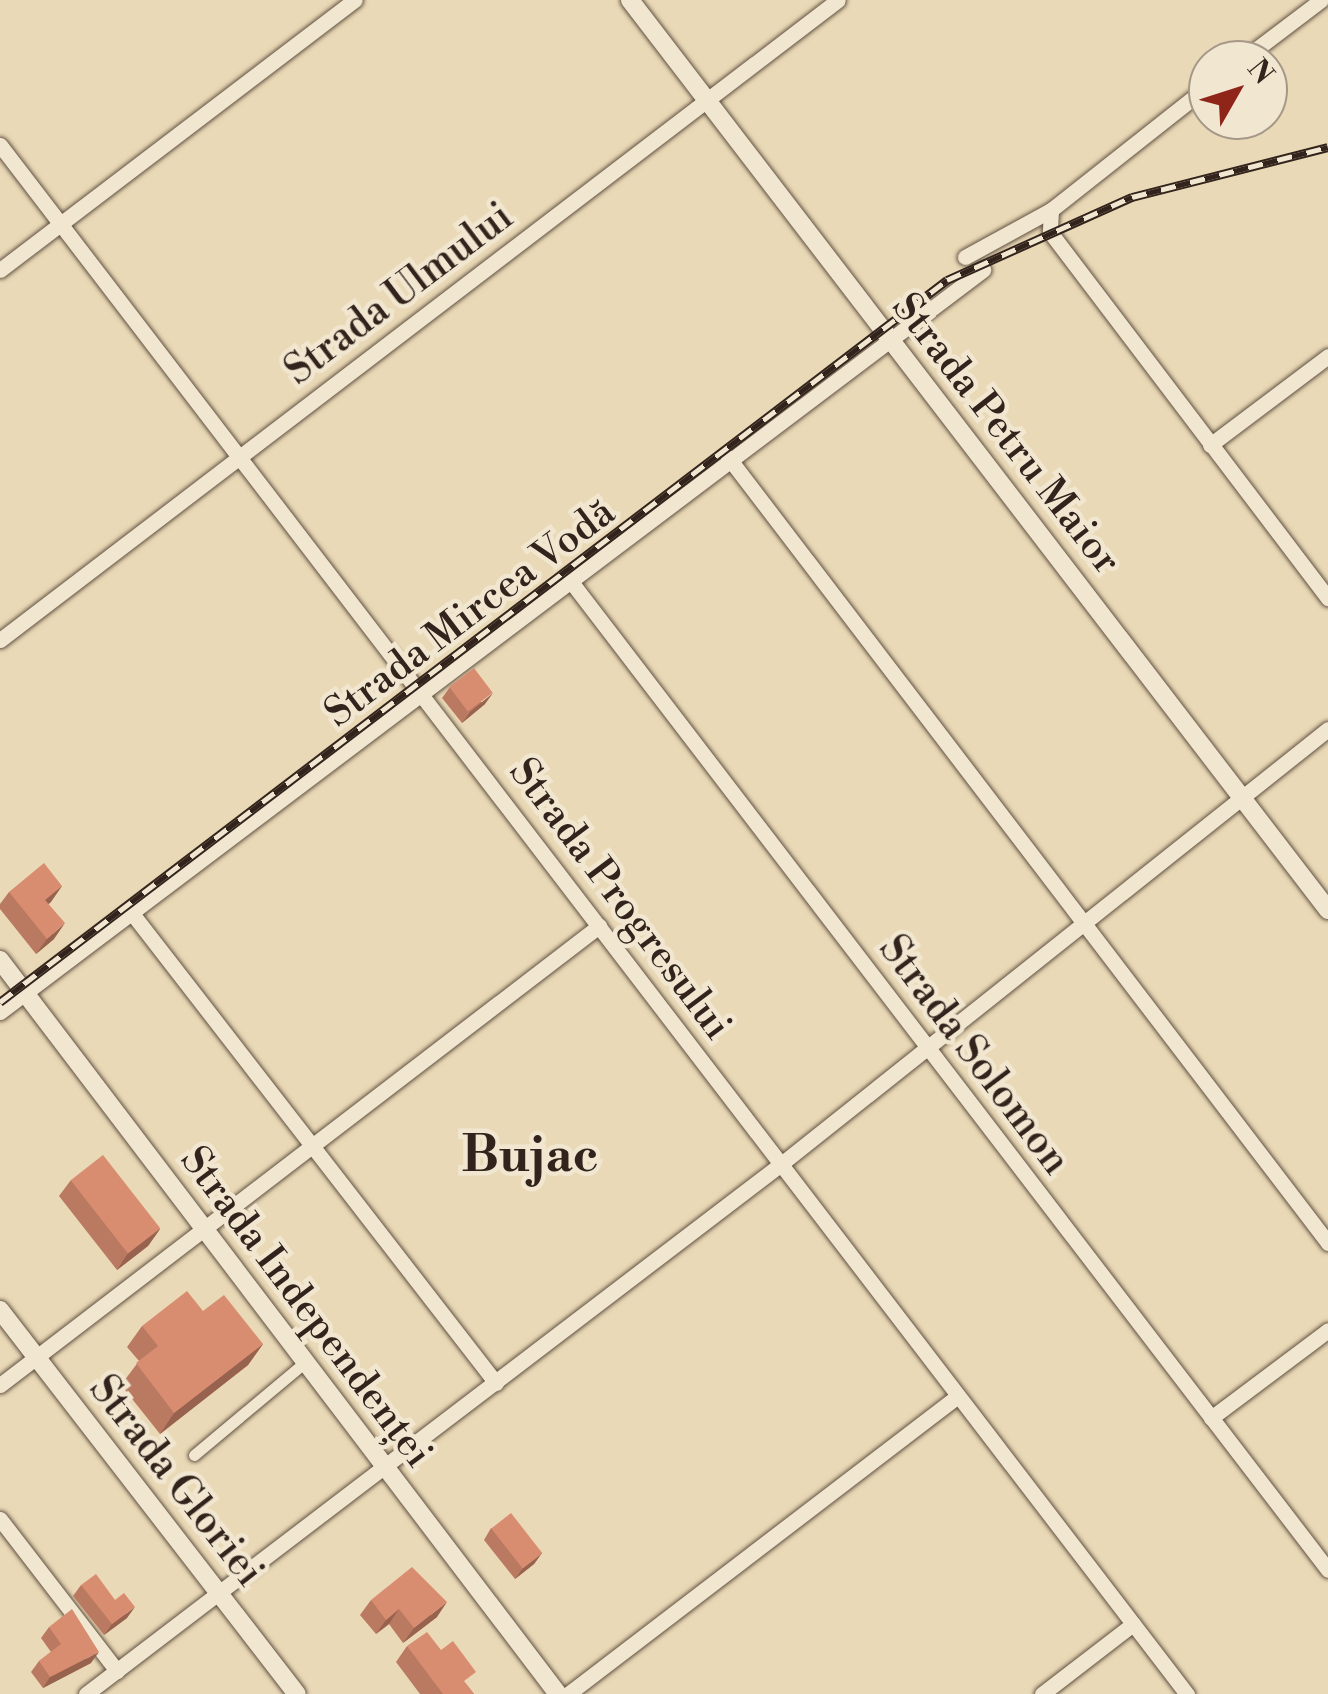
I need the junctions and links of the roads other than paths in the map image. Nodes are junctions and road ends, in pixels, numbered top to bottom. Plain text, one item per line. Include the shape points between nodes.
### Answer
1 (354, 0) edge
2 (630, 0) edge
3 (838, 0) edge
4 (1321, 0) edge
5 (1268, 40) edge
6 (707, 101) junction
7 (1188, 102) edge
8 (0, 145) edge
9 (1051, 210) junction
10 (61, 224) junction
11 (965, 257) dead end
12 (0, 270) edge
13 (983, 270) dead end
14 (887, 336) junction
15 (1328, 356) edge
16 (1210, 445) junction
17 (240, 457) junction
18 (728, 457) junction
19 (569, 579) junction
20 (1328, 598) edge
21 (0, 640) edge
22 (422, 692) junction
23 (1328, 729) edge
24 (1242, 797) junction
25 (1328, 910) edge
26 (131, 912) junction
27 (1086, 924) junction
28 (600, 926) junction
29 (0, 960) edge
30 (24, 993) junction
31 (0, 1012) edge
32 (928, 1048) junction
33 (311, 1146) junction
34 (781, 1164) junction
35 (202, 1229) junction
36 (1328, 1243) edge
37 (0, 1310) edge
38 (1328, 1330) edge
39 (36, 1357) junction
40 (304, 1363) junction
41 (496, 1383) junction
42 (0, 1385) edge
43 (957, 1397) junction
44 (1211, 1418) junction
45 (194, 1455) dead end
46 (385, 1468) junction
47 (0, 1519) edge
48 (1328, 1570) edge
49 (220, 1594) junction
50 (1132, 1624) junction
51 (116, 1672) junction
52 (86, 1694) edge
53 (297, 1694) edge
54 (558, 1694) edge
55 (568, 1694) edge
56 (1042, 1694) edge
57 (1186, 1694) edge

1 - 10 street
2 - 6 street, Strada Petru Maior
3 - 6 street, Strada Ulmului
4 - 5 street
6 - 14 street, Strada Petru Maior
6 - 17 street, Strada Ulmului
7 - 9 street
8 - 10 street, Strada Progresului
9 - 11 street
9 - 16 street via 1050,232
10 - 12 street
10 - 17 street, Strada Progresului
13 - 14 street, Strada Mircea Vodă
14 - 18 street, Strada Mircea Vodă
14 - 24 street, Strada Petru Maior
15 - 16 street
16 - 20 street
17 - 21 street, Strada Ulmului
17 - 22 street, Strada Progresului
18 - 19 street, Strada Mircea Vodă
18 - 27 street
19 - 22 street, Strada Mircea Vodă
19 - 32 street, Strada Solomon
22 - 26 street, Strada Mircea Vodă
22 - 28 street, Strada Progresului
23 - 24 street
24 - 25 street, Strada Petru Maior
24 - 27 street
26 - 30 street, Strada Mircea Vodă
26 - 33 street
27 - 32 street
27 - 36 street
28 - 33 street
28 - 34 street, Strada Progresului
29 - 30 street, Strada Independenței
30 - 31 street, Strada Mircea Vodă
30 - 35 street, Strada Independenței
32 - 34 street
32 - 44 street, Strada Solomon
33 - 35 street
33 - 41 street
34 - 41 street
34 - 43 street, Strada Progresului
35 - 39 street
35 - 40 street, Strada Independenței
37 - 39 street, Strada Gloriei
38 - 44 street
39 - 42 street
39 - 49 street, Strada Gloriei
40 - 45 street
40 - 46 street, Strada Independenței
41 - 46 street
43 - 50 street, Strada Progresului
43 - 55 street
44 - 48 street, Strada Solomon
46 - 49 street
46 - 54 street, Strada Independenței
47 - 51 street
49 - 51 street
49 - 53 street, Strada Gloriei
50 - 56 street
50 - 57 street, Strada Progresului
51 - 52 street

